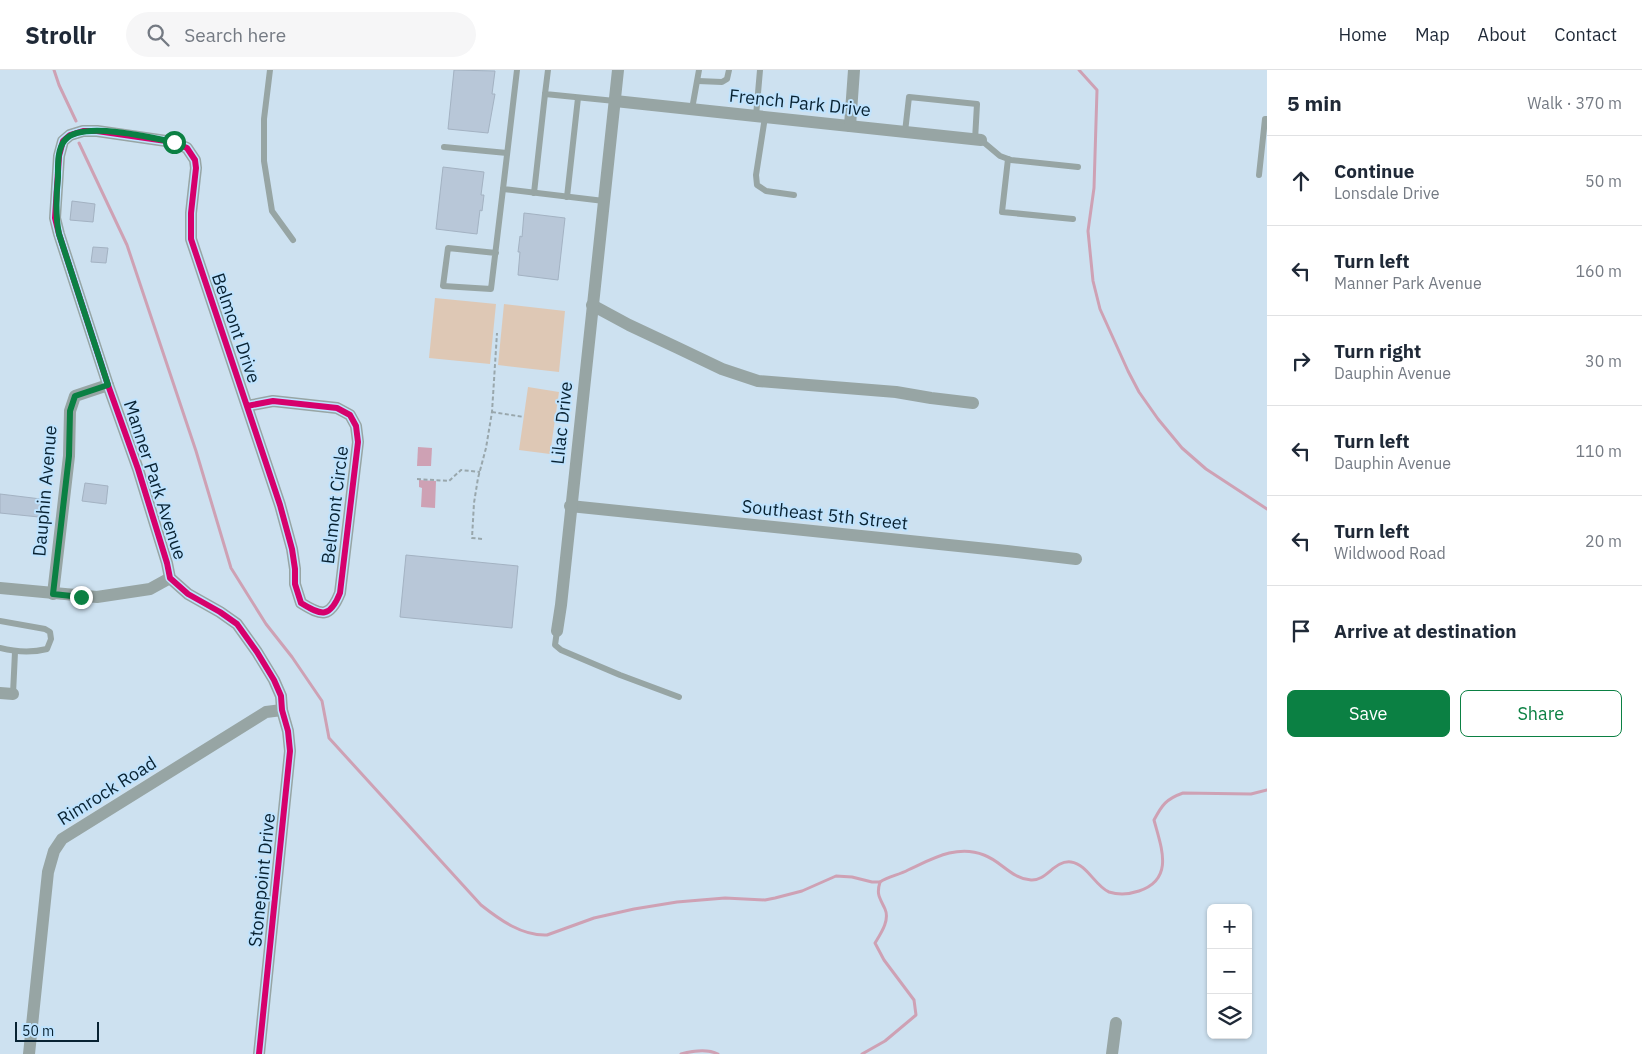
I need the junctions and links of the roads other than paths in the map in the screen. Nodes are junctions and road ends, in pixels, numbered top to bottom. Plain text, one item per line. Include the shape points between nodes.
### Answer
1 (270, 70) edge
2 (517, 70) edge
3 (548, 70) edge
4 (618, 70) edge
5 (699, 70) edge
6 (729, 70) edge
7 (760, 70) edge
8 (854, 70) edge
9 (698, 80) junction
10 (545, 94) junction
11 (578, 98) junction
12 (614, 101) junction
13 (692, 110) junction
14 (760, 117) junction
15 (1266, 119) edge
16 (850, 126) junction
17 (905, 132) junction
18 (978, 140) junction
19 (444, 147) dead end
20 (187, 148) joint
21 (507, 153) junction
22 (1008, 159) junction
23 (1078, 167) dead end
24 (1259, 175) dead end
25 (503, 189) junction
26 (534, 193) junction
27 (794, 195) dead end
28 (566, 196) junction
29 (604, 201) junction
30 (1072, 219) dead end
31 (293, 240) dead end
32 (496, 253) junction
33 (592, 306) junction
34 (108, 385) junction
35 (973, 403) dead end
36 (247, 406) junction
37 (570, 506) junction
38 (1076, 559) dead end
39 (170, 578) junction
40 (0, 588) edge
41 (53, 594) junction
42 (301, 603) joint
43 (0, 622) edge
44 (557, 631) joint
45 (0, 648) edge
46 (15, 652) junction
47 (6, 694) edge
48 (679, 697) dead end
49 (282, 710) junction
50 (1116, 1023) dead end
51 (29, 1054) edge
52 (259, 1054) edge
53 (1112, 1054) edge

1 - 31 lane via 264,119 264,161 272,211
2 - 21 lane
3 - 10 lane
4 - 12 street, Lilac Drive
5 - 9 lane
6 - 9 lane via 727,79 722,82
7 - 14 lane
8 - 16 street
9 - 13 lane
10 - 11 lane
10 - 26 lane
11 - 12 lane
11 - 28 lane
12 - 13 street, French Park Drive
12 - 29 street, Lilac Drive
13 - 14 street, French Park Drive
14 - 16 street, French Park Drive
14 - 27 lane via 756,186 766,191
15 - 24 lane
16 - 17 street, French Park Drive
17 - 18 street, French Park Drive
17 - 18 lane via 908,97 977,104
18 - 22 lane
19 - 21 lane
20 - 34 street, Manner Park Avenue via 174,142 97,131 83,131 63,141 55,218
20 - 36 street, Belmont Drive via 196,168 191,239
21 - 25 lane
22 - 23 lane
22 - 30 lane via 1002,212
25 - 26 lane
25 - 32 lane
26 - 28 lane
28 - 29 lane
29 - 33 street, Lilac Drive
32 - 32 lane via 492,289 443,286 448,248
33 - 35 street via 722,368 758,381 896,392
33 - 37 street, Lilac Drive
34 - 39 street, Manner Park Avenue via 138,469
34 - 41 street, Dauphin Avenue via 75,396 70,411 69,456
36 - 42 street, Belmont Drive via 280,505 292,549 295,584
36 - 42 street, Belmont Circle via 273,401 337,408 350,415 356,426 358,442 340,593 327,612 317,612
37 - 38 street, Southeast 5th Street
37 - 44 street, Lilac Drive
39 - 41 street via 150,589 115,595
39 - 49 street, Manner Park Avenue via 188,594 237,624 274,680 281,696
40 - 41 street
43 - 46 lane via 50,632 47,649
44 - 48 lane, Lilac Drive via 555,645 561,650
45 - 46 lane
46 - 47 lane
49 - 51 street, Rimrock Road via 266,712 62,839 54,851 48,872
49 - 52 street, Stonepoint Drive via 290,750
50 - 53 street

